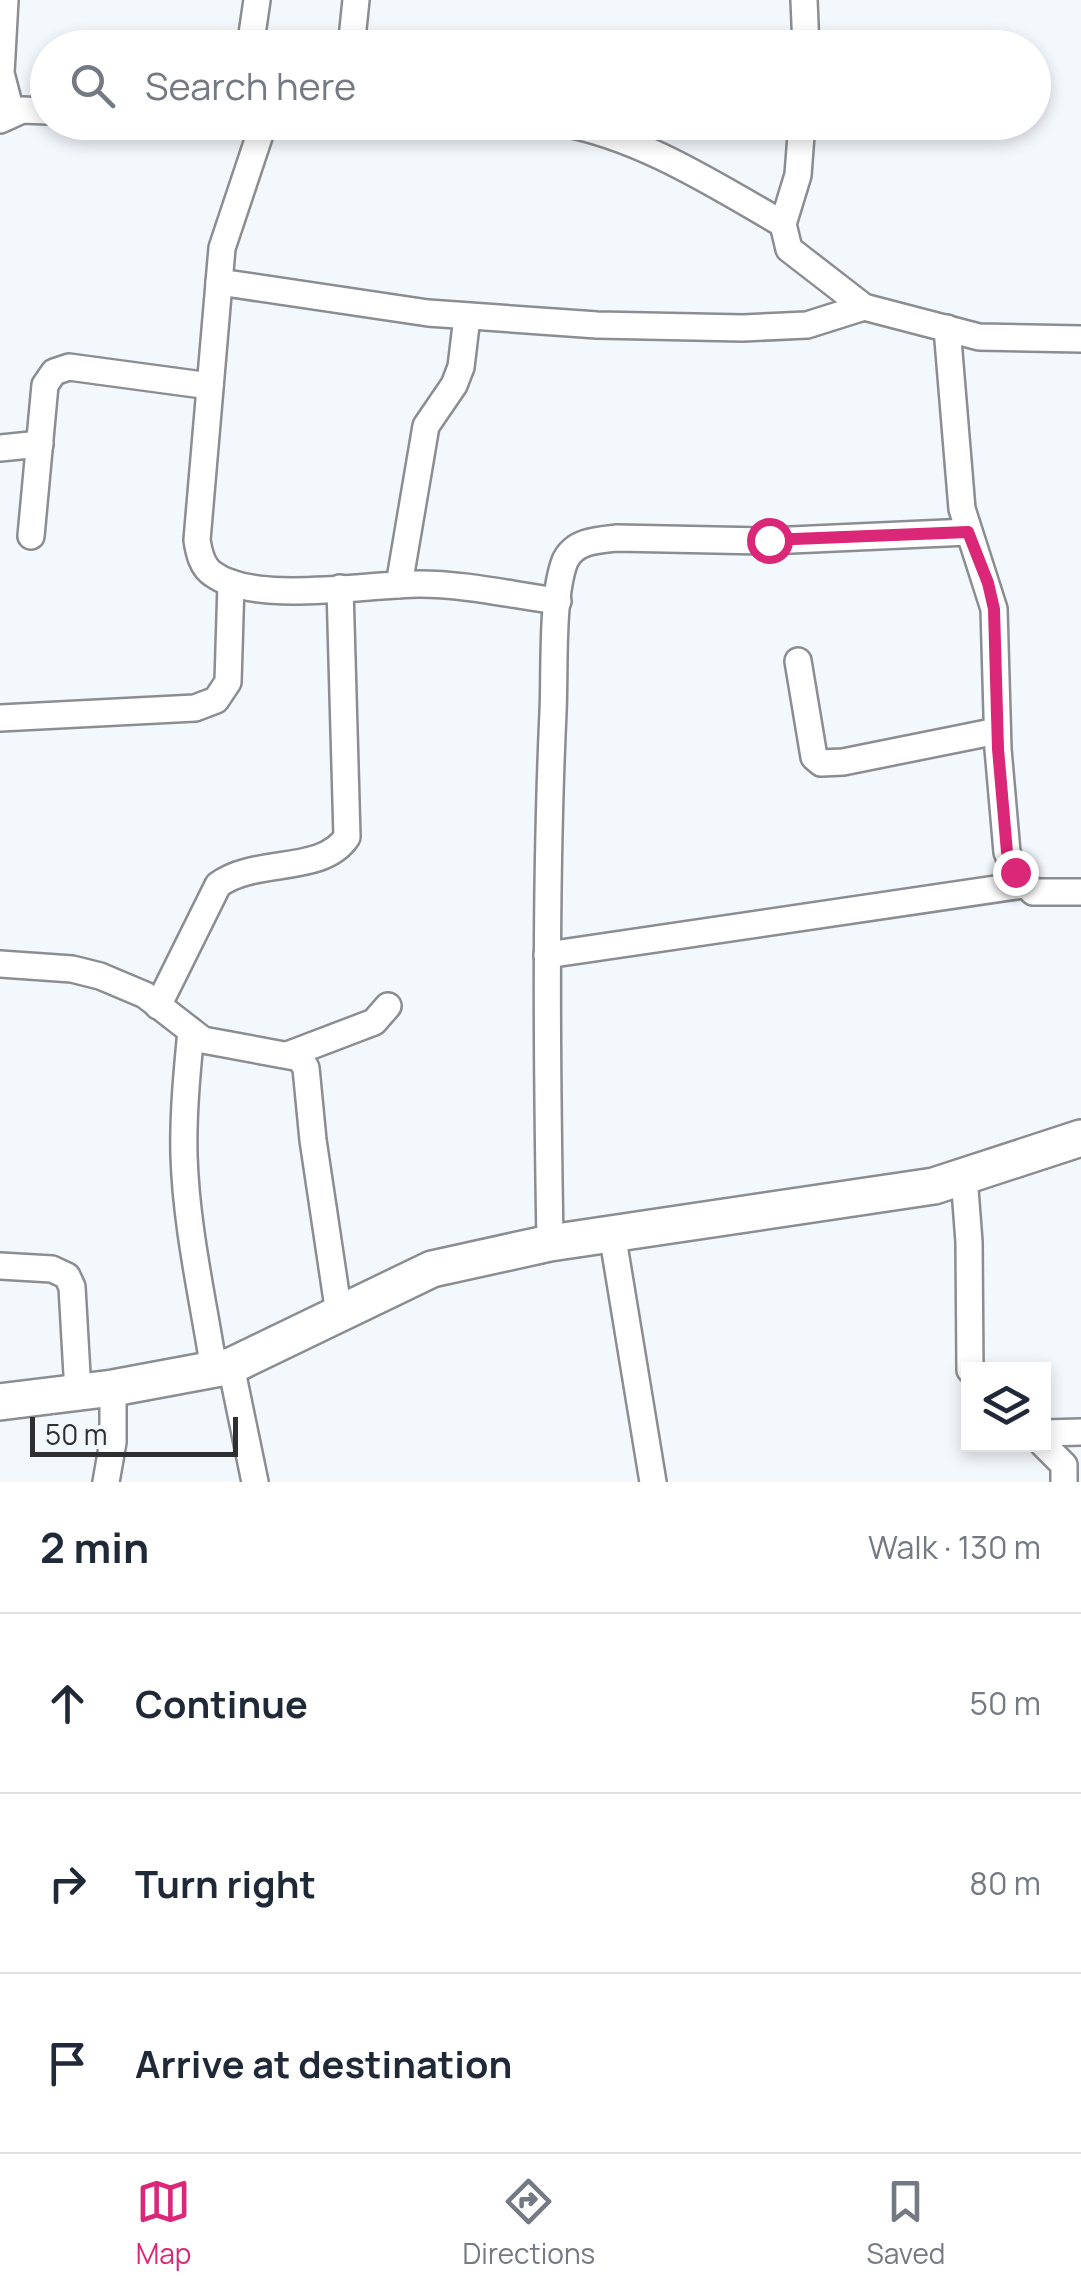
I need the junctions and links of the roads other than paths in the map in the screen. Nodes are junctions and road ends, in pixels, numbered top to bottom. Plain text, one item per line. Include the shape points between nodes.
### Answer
1 (5, 0) edge
2 (257, 0) edge
3 (356, 0) edge
4 (804, 0) edge
5 (253, 30) edge
6 (353, 30) edge
7 (805, 30) edge
8 (6, 116) edge
9 (257, 140) edge
10 (621, 140) edge
11 (801, 140) edge
12 (783, 224) junction
13 (219, 282) junction
14 (864, 307) junction
15 (467, 317) junction
16 (947, 328) junction
17 (1081, 339) edge
18 (210, 386) junction
19 (40, 444) junction
20 (0, 448) edge
21 (968, 532) junction
22 (31, 536) dead end
23 (230, 584) junction
24 (399, 585) junction
25 (340, 588) junction
26 (558, 601) junction
27 (798, 661) dead end
28 (0, 718) edge
29 (998, 731) junction
30 (1023, 884) junction
31 (1081, 892) edge
32 (546, 955) junction
33 (0, 964) edge
34 (158, 1006) junction
35 (388, 1006) dead end
36 (190, 1031) junction
37 (290, 1054) junction
38 (1081, 1138) edge
39 (964, 1176) junction
40 (612, 1233) junction
41 (550, 1243) junction
42 (0, 1266) edge
43 (339, 1314) junction
44 (970, 1362) edge
45 (223, 1368) junction
46 (96, 1390) junction
47 (0, 1402) edge
48 (1051, 1432) edge
49 (1081, 1432) edge
50 (1051, 1452) edge
51 (106, 1482) edge
52 (255, 1482) edge
53 (654, 1482) edge
54 (1064, 1482) edge

1 - 8 street
2 - 5 street
3 - 6 street
4 - 7 street
9 - 13 street via 230,215
10 - 12 street via 690,170
11 - 12 street
12 - 14 street via 789,249
13 - 15 street
13 - 18 street
14 - 15 street via 808,325 742,328
14 - 16 street
15 - 24 street via 454,386 426,426
16 - 17 street via 979,337
16 - 21 street via 957,478
18 - 19 street via 69,367 54,372 45,385
18 - 23 street via 197,540 210,572
19 - 20 street
19 - 22 street
21 - 26 street via 594,540 572,549
21 - 29 street via 994,609
23 - 25 street
23 - 28 street via 228,682 216,700 195,708
24 - 25 street
24 - 26 street via 459,586
25 - 34 street via 346,837 323,857 247,870 218,886
26 - 32 street
27 - 29 street via 814,756 821,763
29 - 30 street via 1007,852
30 - 31 street via 1033,892
30 - 32 street
32 - 41 street
33 - 34 street via 86,973
34 - 36 street
35 - 37 street via 374,1022
36 - 37 street via 203,1040
36 - 45 street via 187,1202
37 - 43 street via 306,1068
38 - 39 street
39 - 40 street via 934,1186
39 - 44 street
40 - 41 street
40 - 53 street
41 - 43 street via 432,1269
42 - 46 street via 67,1276
43 - 45 street
45 - 46 street
45 - 52 street
46 - 47 street
46 - 51 street via 113,1442
48 - 49 street
50 - 54 street via 1064,1465

